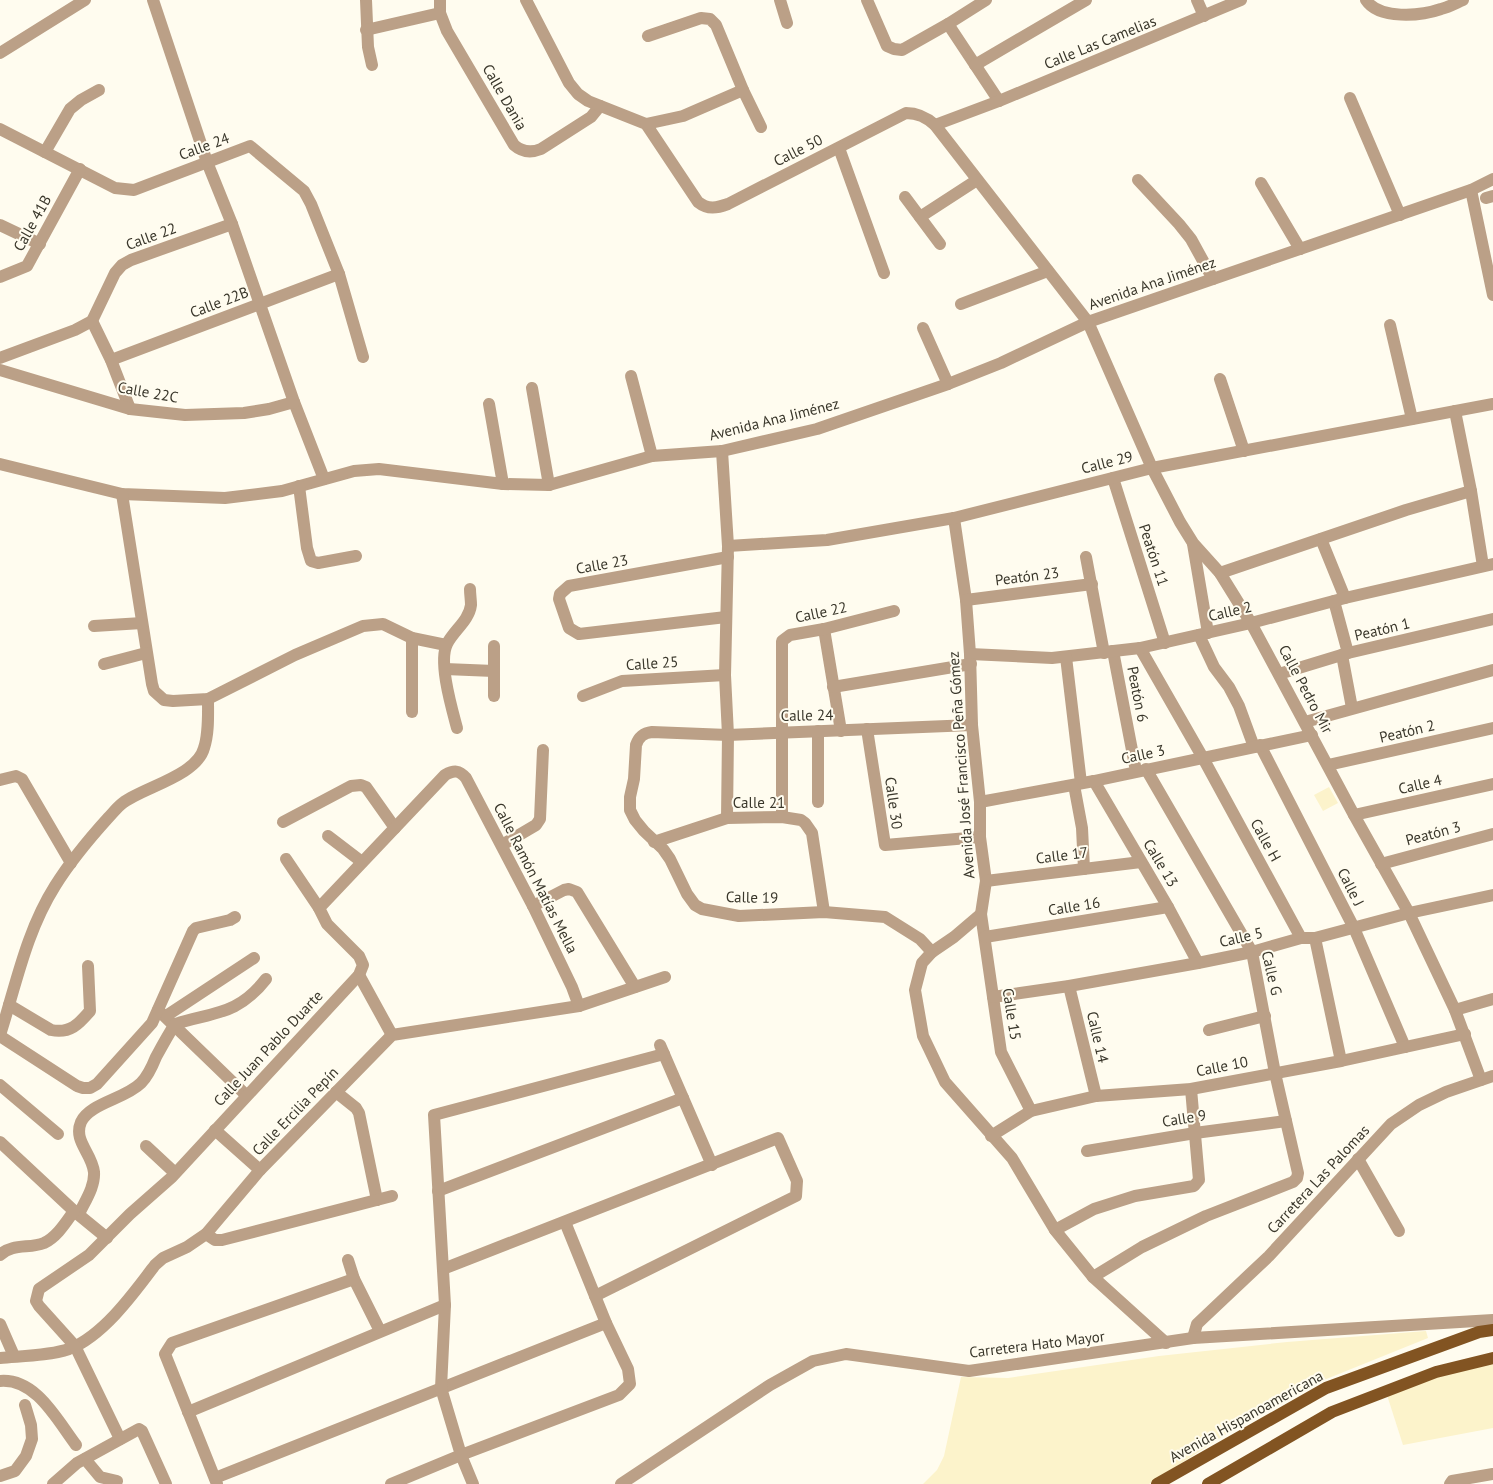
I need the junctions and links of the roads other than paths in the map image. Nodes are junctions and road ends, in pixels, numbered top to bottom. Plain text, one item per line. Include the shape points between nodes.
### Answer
1 (85, 0) edge
2 (152, 0) edge
3 (366, 0) edge
4 (526, 0) edge
5 (780, 0) edge
6 (867, 0) edge
7 (986, 0) edge
8 (1086, 0) edge
9 (1198, 0) edge
10 (1241, 0) edge
11 (1366, 0) edge
12 (1464, 0) edge
13 (62, 6) edge
14 (440, 6) edge
15 (1204, 16) junction
16 (787, 23) dead end
17 (948, 24) junction
18 (366, 30) junction
19 (648, 36) dead end
20 (0, 52) edge
21 (372, 65) dead end
22 (975, 65) junction
23 (99, 90) dead end
24 (743, 90) junction
25 (1350, 98) dead end
26 (999, 101) junction
27 (600, 106) junction
28 (646, 124) junction
29 (935, 125) junction
30 (762, 127) dead end
31 (0, 129) edge
32 (839, 148) junction
33 (45, 152) junction
34 (207, 162) junction
35 (80, 169) junction
36 (1493, 179) edge
37 (977, 180) junction
38 (1138, 180) dead end
39 (1261, 183) dead end
40 (1470, 190) junction
41 (905, 197) dead end
42 (1400, 215) junction
43 (920, 217) junction
44 (232, 224) junction
45 (0, 225) edge
46 (40, 244) junction
47 (940, 244) dead end
48 (1300, 249) junction
49 (1048, 271) junction
50 (884, 273) dead end
51 (339, 274) junction
52 (0, 277) edge
53 (1213, 279) junction
54 (1493, 295) edge
55 (260, 303) junction
56 (960, 304) dead end
57 (92, 321) junction
58 (1088, 322) junction
59 (1390, 325) dead end
60 (923, 328) dead end
61 (363, 357) dead end
62 (0, 358) edge
63 (111, 360) junction
64 (0, 370) edge
65 (631, 376) dead end
66 (1220, 379) dead end
67 (948, 384) junction
68 (532, 388) dead end
69 (294, 402) junction
70 (489, 404) dead end
71 (1493, 404) edge
72 (130, 408) junction
73 (1455, 411) junction
74 (1412, 419) junction
75 (1244, 450) junction
76 (722, 451) junction
77 (652, 456) junction
78 (0, 464) edge
79 (1152, 468) junction
80 (1112, 478) junction
81 (324, 479) junction
82 (502, 484) junction
83 (549, 485) junction
84 (298, 486) junction
85 (1471, 491) junction
86 (122, 494) junction
87 (954, 518) junction
88 (1322, 539) junction
89 (1193, 543) junction
90 (728, 552) junction
91 (356, 556) dead end
92 (1086, 556) dead end
93 (1488, 565) edge
94 (1220, 573) junction
95 (1092, 584) junction
96 (470, 589) dead end
97 (966, 600) junction
98 (1339, 600) junction
99 (894, 611) dead end
100 (726, 617) junction
101 (1493, 619) edge
102 (142, 623) junction
103 (1251, 623) junction
104 (94, 626) dead end
105 (824, 629) junction
106 (1204, 634) junction
107 (412, 638) junction
108 (1165, 643) junction
109 (446, 644) junction
110 (494, 646) dead end
111 (1140, 648) junction
112 (1109, 652) junction
113 (146, 654) junction
114 (1345, 654) junction
115 (1066, 657) junction
116 (970, 659) junction
117 (104, 664) dead end
118 (445, 669) junction
119 (1493, 670) edge
120 (494, 671) junction
121 (725, 674) junction
122 (1279, 674) junction
123 (833, 687) junction
124 (494, 696) dead end
125 (583, 696) dead end
126 (208, 699) junction
127 (1352, 708) junction
128 (412, 712) dead end
129 (1305, 722) junction
130 (972, 725) junction
131 (457, 728) dead end
132 (1493, 728) edge
133 (867, 730) junction
134 (818, 731) junction
135 (841, 731) junction
136 (782, 732) junction
137 (642, 735) joint
138 (728, 735) junction
139 (1312, 735) junction
140 (1257, 746) junction
141 (543, 750) dead end
142 (1203, 758) junction
143 (1328, 765) junction
144 (1141, 770) junction
145 (0, 780) edge
146 (1083, 783) junction
147 (1493, 784) edge
148 (818, 802) dead end
149 (980, 802) junction
150 (1354, 816) junction
151 (782, 817) junction
152 (727, 818) junction
153 (283, 822) dead end
154 (395, 828) junction
155 (1493, 834) edge
156 (328, 836) dead end
157 (980, 837) junction
158 (654, 842) junction
159 (502, 845) junction
160 (286, 859) dead end
161 (362, 862) junction
162 (1142, 862) junction
163 (72, 863) junction
164 (1381, 864) junction
165 (1084, 869) junction
166 (986, 881) junction
167 (1493, 894) edge
168 (533, 906) junction
169 (1168, 907) junction
170 (319, 908) junction
171 (824, 912) junction
172 (1409, 913) junction
173 (981, 914) junction
174 (235, 917) dead end
175 (1354, 928) junction
176 (985, 937) junction
177 (1301, 938) junction
178 (1315, 938) junction
179 (932, 952) junction
180 (1252, 952) junction
181 (254, 958) dead end
182 (1198, 962) junction
183 (88, 966) dead end
184 (359, 975) junction
185 (665, 977) dead end
186 (266, 979) dead end
187 (1069, 986) junction
188 (635, 987) junction
189 (993, 997) junction
190 (1493, 999) edge
191 (10, 1005) junction
192 (579, 1006) junction
193 (1455, 1010) junction
194 (1265, 1016) junction
195 (166, 1017) junction
196 (1209, 1030) dead end
197 (1465, 1034) junction
198 (392, 1035) junction
199 (0, 1036) edge
200 (1405, 1047) junction
201 (1341, 1061) junction
202 (1275, 1072) junction
203 (1487, 1078) edge
204 (0, 1086) edge
205 (1191, 1089) junction
206 (336, 1092) junction
207 (246, 1095) junction
208 (1096, 1096) junction
209 (683, 1098) junction
210 (1031, 1112) junction
211 (1286, 1121) junction
212 (214, 1130) junction
213 (1195, 1132) junction
214 (58, 1134) dead end
215 (991, 1136) junction
216 (0, 1142) edge
217 (146, 1146) dead end
218 (1087, 1151) dead end
219 (1358, 1159) junction
220 (712, 1164) junction
221 (260, 1170) junction
222 (175, 1173) junction
223 (438, 1191) junction
224 (392, 1196) dead end
225 (377, 1200) junction
226 (77, 1213) junction
227 (565, 1222) junction
228 (1055, 1230) junction
229 (1399, 1232) dead end
230 (206, 1234) junction
231 (107, 1238) junction
232 (0, 1255) edge
233 (348, 1260) dead end
234 (443, 1269) junction
235 (1093, 1277) junction
236 (354, 1279) junction
237 (595, 1296) junction
238 (445, 1305) junction
239 (1493, 1320) edge
240 (606, 1323) junction
241 (0, 1324) edge
242 (1493, 1330) edge
243 (380, 1331) junction
244 (1194, 1338) junction
245 (1166, 1343) junction
246 (75, 1346) junction
247 (14, 1356) junction
248 (0, 1358) edge
249 (1493, 1358) edge
250 (0, 1380) edge
251 (442, 1388) junction
252 (25, 1405) dead end
253 (188, 1412) junction
254 (52, 1414) junction
255 (31, 1425) junction
256 (120, 1440) junction
257 (76, 1445) dead end
258 (462, 1455) junction
259 (85, 1459) junction
260 (1493, 1474) edge
261 (0, 1476) edge
262 (117, 1481) dead end
263 (216, 1481) edge
264 (53, 1484) edge
265 (166, 1484) edge
266 (391, 1484) edge
267 (473, 1484) edge
268 (621, 1484) edge
269 (1157, 1484) edge
270 (1208, 1484) edge
271 (1450, 1484) edge

1 - 13 street
2 - 34 street
3 - 18 street
4 - 27 street via 569,83 578,94
5 - 16 street
6 - 17 street via 887,46 894,50 902,50
7 - 17 street
8 - 22 street
9 - 15 street
10 - 15 street, Calle Las Camelias
11 - 12 street via 1386,13 1405,15 1441,10
13 - 20 street
14 - 18 street
14 - 27 street, Calle Dania via 447,31 520,150 534,152 541,149 591,117
15 - 26 street, Calle Las Camelias
17 - 22 street
18 - 21 street
19 - 24 street via 702,18 710,19 716,25
22 - 26 street
23 - 33 street via 70,109
24 - 28 street via 683,116
24 - 30 street
25 - 42 street
26 - 29 street, Calle Las Camelias
27 - 28 street
28 - 32 street, Calle 50 via 698,202 711,208 728,204
29 - 32 street, Calle 50 via 915,113 906,113
29 - 37 street, Calle 50
31 - 33 street, Calle 24
32 - 50 street
33 - 35 street, Calle 24
34 - 35 street, Calle 24 via 134,190 115,188
34 - 44 street
34 - 51 street, Calle 24 via 250,146 304,191
35 - 46 street, Calle 41B
36 - 40 street, Avenida Ana Jiménez
37 - 43 street
37 - 49 street, Calle 50
38 - 53 street via 1179,224
39 - 48 street
40 - 42 street, Avenida Ana Jiménez
40 - 54 street
41 - 43 street
42 - 48 street, Avenida Ana Jiménez
43 - 47 street
44 - 55 street
44 - 57 street, Calle 22 via 122,265
45 - 46 street
46 - 52 street, Calle 41B via 27,266
48 - 53 street, Avenida Ana Jiménez
49 - 56 street
49 - 58 street, Calle 50
51 - 55 street, Calle 22B
51 - 61 street, Calle 24
53 - 58 street, Avenida Ana Jiménez
55 - 63 street, Calle 22B
55 - 69 street
57 - 62 street
57 - 63 street
58 - 67 street, Avenida Ana Jiménez
58 - 79 street, Calle Pedro Mir
59 - 74 street
60 - 67 street
63 - 72 street
64 - 72 street, Calle 22C
65 - 77 street
66 - 75 street
67 - 76 street, Avenida Ana Jiménez via 817,429
68 - 83 street
69 - 72 street, Calle 22C via 244,413 185,415
69 - 81 street
70 - 82 street
71 - 73 street, Calle 29
73 - 74 street, Calle 29
73 - 85 street
74 - 75 street, Calle 29
75 - 79 street, Calle 29
76 - 77 street, Avenida Ana Jiménez
76 - 90 street
77 - 83 street, Avenida Ana Jiménez
78 - 86 street, Avenida Ana Jiménez
79 - 80 street, Calle 29
79 - 89 street, Calle Pedro Mir
80 - 87 street, Calle 29
80 - 108 street, Peatón 11
81 - 82 street, Avenida Ana Jiménez via 354,471 379,469
81 - 84 street, Avenida Ana Jiménez
82 - 83 street, Avenida Ana Jiménez
84 - 86 street, Avenida Ana Jiménez via 225,498
84 - 91 street via 307,548 312,561 318,563
85 - 88 street
85 - 93 street
86 - 102 street
87 - 90 street, Calle 29 via 827,540
87 - 97 street, Avenida José Francisco Peña Gómez
88 - 94 street
88 - 98 street
89 - 94 street, Calle Pedro Mir
89 - 106 street, Calle J
90 - 100 street
90 - 100 street, Calle 23 via 569,586 559,599 569,628 579,634
92 - 95 street, Peatón 6
93 - 98 street, Calle 2
94 - 103 street, Calle Pedro Mir
95 - 97 street, Peatón 23
95 - 112 street, Peatón 6
96 - 109 street via 471,606
97 - 116 street, Avenida José Francisco Peña Gómez
98 - 103 street, Calle 2
98 - 114 street
99 - 105 street, Calle 22
100 - 121 street
101 - 114 street, Peatón 1
102 - 104 street
102 - 113 street
103 - 106 street, Calle 2
103 - 122 street, Calle Pedro Mir
105 - 123 street
105 - 136 street, Calle 22 via 790,635 782,641
106 - 108 street, Calle 2
106 - 140 street, Calle J via 1214,667 1229,687
107 - 109 street
107 - 126 street via 383,624 363,626 295,655
107 - 128 street
108 - 111 street, Calle 2
109 - 118 street
110 - 120 street
111 - 112 street, Calle 2
111 - 142 street, Calle H
112 - 115 street, Calle 2
112 - 144 street, Peatón 6
113 - 117 street
113 - 126 street via 154,691 164,700
114 - 122 street, Peatón 1
114 - 127 street
115 - 116 street, Calle 2
115 - 146 street
116 - 123 street, Calle 2
116 - 130 street, Avenida José Francisco Peña Gómez
118 - 120 street
118 - 131 street
119 - 127 street
120 - 124 street
121 - 125 street, Calle 25 via 622,681
121 - 138 street
122 - 129 street, Calle Pedro Mir
123 - 135 street
126 - 163 street via 208,730 201,756 175,776 124,802 93,834
127 - 129 street
129 - 139 street, Calle Pedro Mir
130 - 133 street, Calle 24
130 - 149 street, Avenida José Francisco Peña Gómez
132 - 143 street, Peatón 2
133 - 135 street, Calle 24
133 - 157 street, Calle 30 via 885,845
134 - 135 street, Calle 24
134 - 136 street, Calle 24
134 - 148 street
136 - 138 street, Calle 24
136 - 151 street, Calle 22
137 - 138 street, Calle 24 via 652,732
137 - 158 street, Calle 19 via 636,745 630,810
138 - 152 street
139 - 140 street, Calle 3
139 - 143 street, Calle Pedro Mir
140 - 142 street, Calle 3
140 - 175 street, Calle J
141 - 159 street via 540,819 536,825
142 - 144 street, Calle 3
142 - 177 street, Calle H
143 - 150 street, Calle Pedro Mir
144 - 146 street, Calle 3
144 - 180 street, Calle G
145 - 163 street via 16,776 22,779
146 - 149 street, Calle 3
146 - 162 street, Calle 13
146 - 165 street
147 - 150 street, Calle 4
149 - 157 street, Avenida José Francisco Peña Gómez
150 - 164 street, Calle Pedro Mir
151 - 152 street, Calle 21
151 - 171 street, Calle 21 via 800,820 812,833
152 - 158 street, Calle 21
153 - 154 street via 351,786 361,784
154 - 159 street, Calle Ramón Matías Mella via 440,778 455,771 466,778
154 - 161 street
155 - 164 street, Peatón 3
156 - 161 street
157 - 166 street, Avenida José Francisco Peña Gómez
158 - 171 street, Calle 19 via 670,859 691,900 702,909 739,916
159 - 168 street, Calle Ramón Matías Mella
160 - 170 street
161 - 170 street
162 - 165 street, Calle 17
162 - 169 street, Calle 13
163 - 191 street via 41,909
164 - 172 street, Calle Pedro Mir
165 - 166 street, Calle 17
166 - 173 street, Avenida José Francisco Peña Gómez
167 - 172 street, Calle 5
168 - 188 street via 564,890 577,892
168 - 192 street, Calle Ramón Matías Mella
169 - 176 street, Calle 16
169 - 182 street, Calle 13
170 - 184 street via 327,924 359,956 363,965
171 - 179 street, Calle 19 via 885,917 920,939
172 - 175 street, Calle 5
172 - 193 street, Calle Pedro Mir
173 - 176 street, Calle 15
173 - 179 street
174 - 195 street via 193,931
175 - 178 street, Calle 5
175 - 200 street, Calle J
176 - 189 street, Calle 15
177 - 178 street, Calle 5
177 - 180 street, Calle 5
178 - 201 street
179 - 215 street via 922,963 915,990 923,1036 945,1082
180 - 182 street, Calle 5
180 - 194 street, Calle G
181 - 195 street
182 - 187 street, Calle 5
183 - 191 street via 90,1011 72,1028 51,1030
184 - 198 street
184 - 207 street, Calle Juan Pablo Duarte
185 - 188 street
186 - 195 street via 255,993 220,1014
187 - 189 street, Calle 5
187 - 208 street, Calle 14
188 - 192 street
189 - 210 street, Calle 15 via 1002,1052
190 - 193 street
191 - 199 street
192 - 198 street
193 - 197 street, Calle Pedro Mir
194 - 196 street
194 - 202 street, Calle G
195 - 199 street via 152,1023 103,1079 90,1088 77,1086
195 - 207 street
195 - 226 street via 150,1072 141,1084 120,1098 90,1110 80,1124 79,1135 94,1175
197 - 200 street, Calle 10
197 - 203 street, Calle Pedro Mir
198 - 206 street, Calle Ercilia Pepín
200 - 201 street, Calle 10
201 - 202 street, Calle 10
202 - 205 street, Calle 10
202 - 211 street, Calle G
203 - 219 street, Carretera Las Palomas via 1419,1104 1391,1124
204 - 214 street
205 - 208 street, Calle 10
205 - 213 street
206 - 221 street, Calle Ercilia Pepín
206 - 225 street via 359,1113
207 - 212 street, Calle Juan Pablo Duarte
208 - 210 street, Calle 10
209 - 220 street
209 - 223 street
209 - 223 street via 662,1050 434,1114
210 - 215 street, Calle 10
211 - 213 street, Calle 9
211 - 235 street, Calle G via 1298,1173 1293,1182 1206,1216 1142,1247
212 - 221 street
212 - 222 street, Calle Juan Pablo Duarte
213 - 218 street, Calle 9
213 - 228 street via 1199,1180 1194,1186 1135,1196 1094,1209
215 - 228 street via 1012,1158
216 - 226 street
217 - 222 street
219 - 229 street
219 - 244 street, Carretera Las Palomas via 1269,1256 1197,1324
220 - 227 street
220 - 237 street via 778,1138 797,1181 796,1196
221 - 230 street, Calle Ercilia Pepín
222 - 231 street, Calle Juan Pablo Duarte
223 - 234 street
224 - 225 street
225 - 230 street via 222,1240
226 - 231 street
226 - 232 street via 46,1242 5,1250
227 - 234 street
227 - 237 street
228 - 235 street
230 - 246 street, Calle Ercilia Pepín via 159,1261 109,1321
231 - 246 street, Calle Juan Pablo Duarte via 89,1255 44,1285 36,1295 39,1306
233 - 236 street
234 - 238 street
235 - 245 street
236 - 243 street
236 - 253 street via 172,1343 165,1354
237 - 240 street
238 - 243 street
238 - 251 street
239 - 244 street, Carretera Hato Mayor
240 - 251 street
240 - 258 street via 628,1369 630,1384 619,1395
241 - 247 street
242 - 269 main road, Avenida Hispanoamericana via 1326,1388
243 - 253 street
244 - 245 street, Carretera Hato Mayor
245 - 268 street, Carretera Hato Mayor via 969,1371 846,1354 813,1361 770,1385
246 - 247 street, Calle Ercilia Pepín via 61,1351
246 - 256 street
247 - 248 street, Calle Ercilia Pepín
249 - 270 main road via 1436,1372 1332,1412
250 - 254 street via 24,1384 37,1394
251 - 258 street
251 - 263 street
252 - 255 street
253 - 263 street
254 - 255 street
254 - 257 street
255 - 261 street via 32,1439 26,1456 15,1471
256 - 259 street
256 - 265 street via 140,1429
258 - 266 street
258 - 267 street
259 - 262 street via 100,1477
259 - 264 street
260 - 271 street

